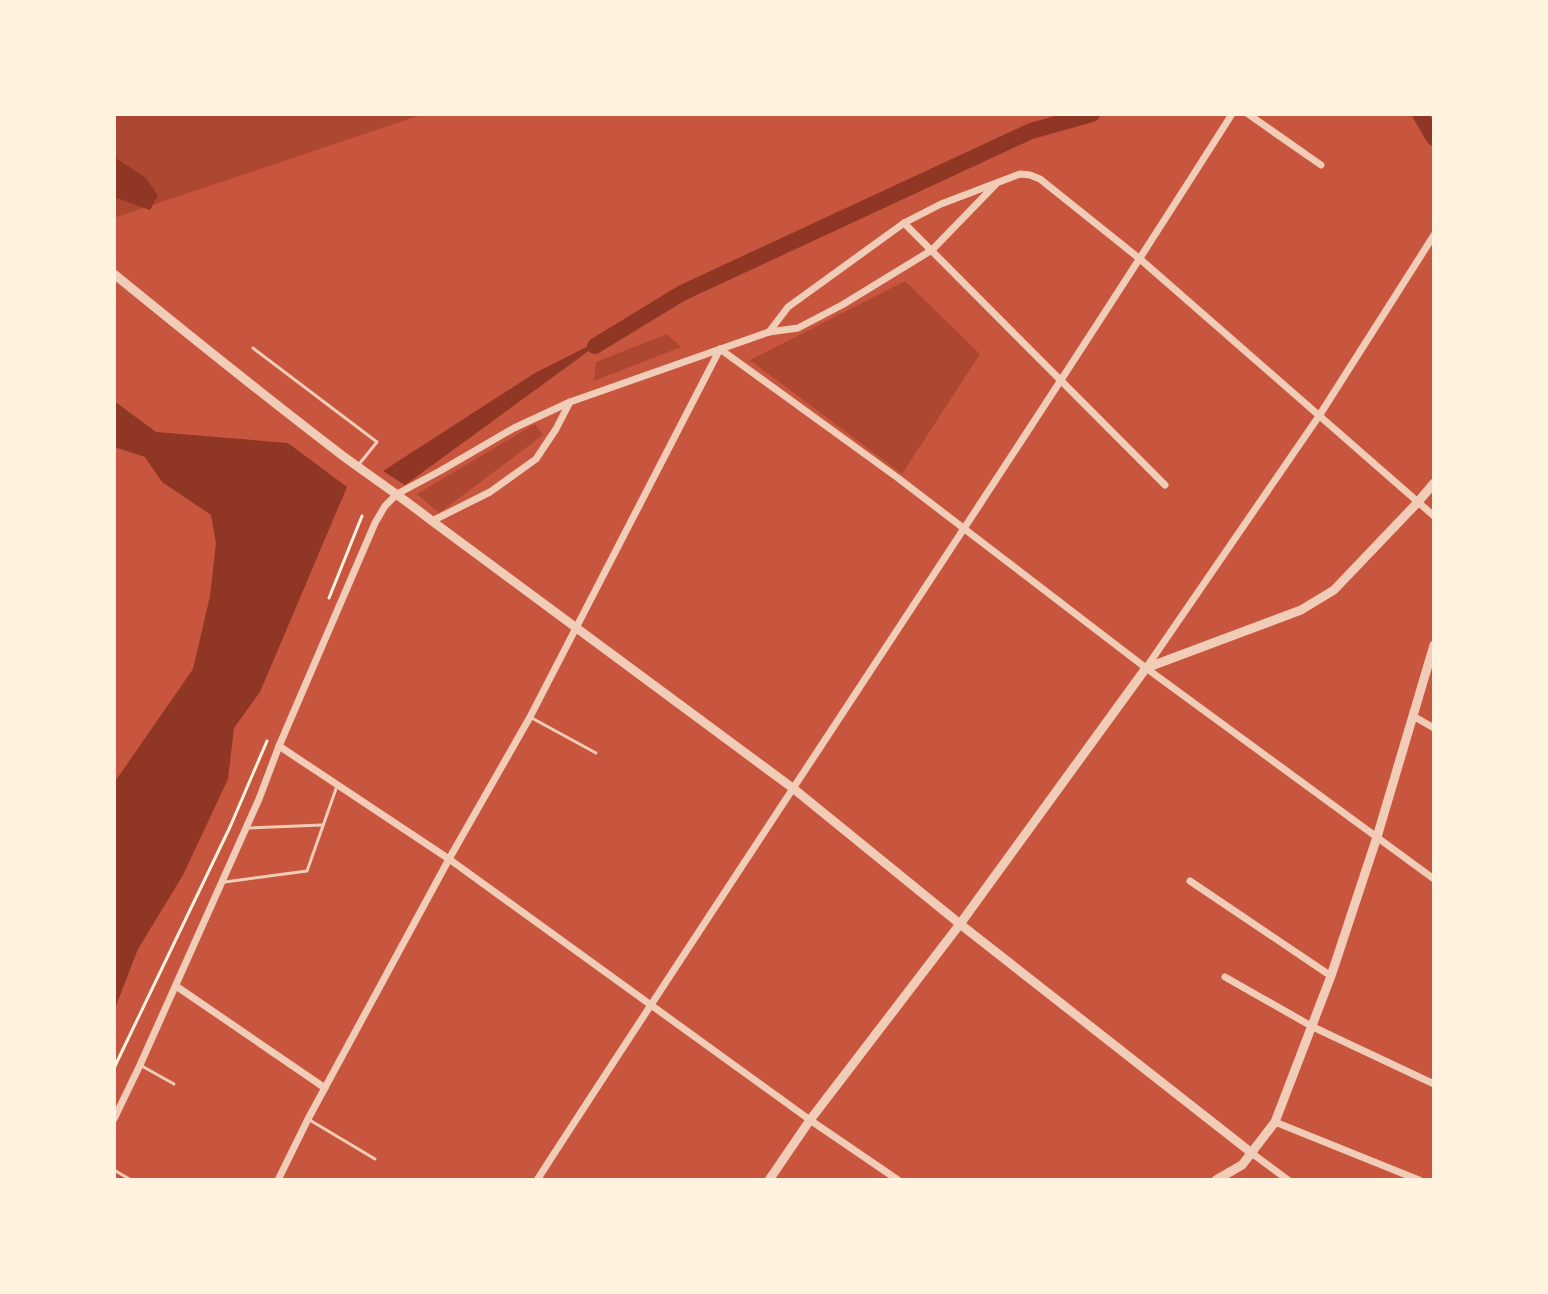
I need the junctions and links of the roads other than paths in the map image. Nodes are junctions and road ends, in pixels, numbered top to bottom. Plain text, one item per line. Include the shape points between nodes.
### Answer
1 (1232, 114) edge
2 (1248, 114) edge
3 (1321, 165) dead end
4 (997, 183) junction
5 (904, 223) junction
6 (1434, 235) edge
7 (932, 250) junction
8 (1140, 259) junction
9 (114, 274) edge
10 (769, 332) junction
11 (253, 348) dead end
12 (720, 349) junction
13 (1060, 380) junction
14 (570, 402) junction
15 (1319, 416) junction
16 (358, 466) junction
17 (1434, 483) edge
18 (1165, 485) dead end
19 (397, 494) junction
20 (1418, 502) junction
21 (1434, 516) edge
22 (432, 521) junction
23 (964, 529) junction
24 (577, 627) junction
25 (1434, 645) edge
26 (1146, 668) junction
27 (1413, 716) junction
28 (530, 717) junction
29 (1434, 728) edge
30 (279, 746) junction
31 (596, 753) dead end
32 (337, 785) junction
33 (794, 789) junction
34 (324, 825) junction
35 (245, 829) junction
36 (1377, 837) junction
37 (449, 859) junction
38 (1434, 879) edge
39 (1190, 881) dead end
40 (221, 883) junction
41 (960, 924) junction
42 (1331, 976) junction
43 (1225, 977) dead end
44 (176, 986) junction
45 (651, 1004) junction
46 (1313, 1027) junction
47 (140, 1065) junction
48 (174, 1084) dead end
49 (1434, 1084) edge
50 (325, 1088) junction
51 (114, 1119) edge
52 (308, 1119) junction
53 (810, 1120) junction
54 (1275, 1122) junction
55 (1253, 1154) junction
56 (375, 1159) dead end
57 (114, 1170) edge
58 (131, 1180) edge
59 (278, 1180) edge
60 (537, 1180) edge
61 (769, 1180) edge
62 (898, 1180) edge
63 (1216, 1180) edge
64 (1288, 1180) edge
65 (1419, 1180) edge

1 - 8 street
2 - 3 street
4 - 5 street
4 - 7 street
4 - 8 street via 1020,174 1040,179
5 - 7 street
5 - 10 street via 788,307
6 - 15 street
7 - 10 street via 798,328
7 - 13 street
8 - 13 street
8 - 15 street
9 - 16 street
10 - 12 street
11 - 16 lane via 377,442
12 - 14 street
12 - 23 street
12 - 24 street
13 - 18 street
13 - 23 street
14 - 19 street
14 - 22 street via 536,459 490,492
15 - 20 street
15 - 26 street
16 - 19 street
17 - 20 street
19 - 22 street
19 - 30 street via 375,523
20 - 21 street
20 - 26 street via 1334,590 1301,610
22 - 24 street
23 - 26 street
23 - 33 street
24 - 28 street
24 - 33 street
25 - 27 street
26 - 36 street
26 - 41 street
27 - 29 street
27 - 36 street
28 - 31 lane
28 - 37 street
30 - 32 street
30 - 35 street
32 - 34 lane
32 - 37 street
33 - 41 street
33 - 45 street
34 - 35 lane
34 - 40 lane via 307,871
35 - 40 street
36 - 38 street
36 - 42 street
37 - 45 street
37 - 50 street
39 - 42 street
40 - 44 street
41 - 53 street
41 - 55 street
42 - 46 street
43 - 46 street
44 - 47 street
44 - 50 street
45 - 53 street
45 - 60 street
46 - 49 street
46 - 54 street
47 - 48 lane
47 - 51 street
50 - 52 street
52 - 56 lane
52 - 59 street
53 - 61 street
53 - 62 street
54 - 55 street
54 - 65 street
55 - 63 street
55 - 64 street
57 - 58 lane

